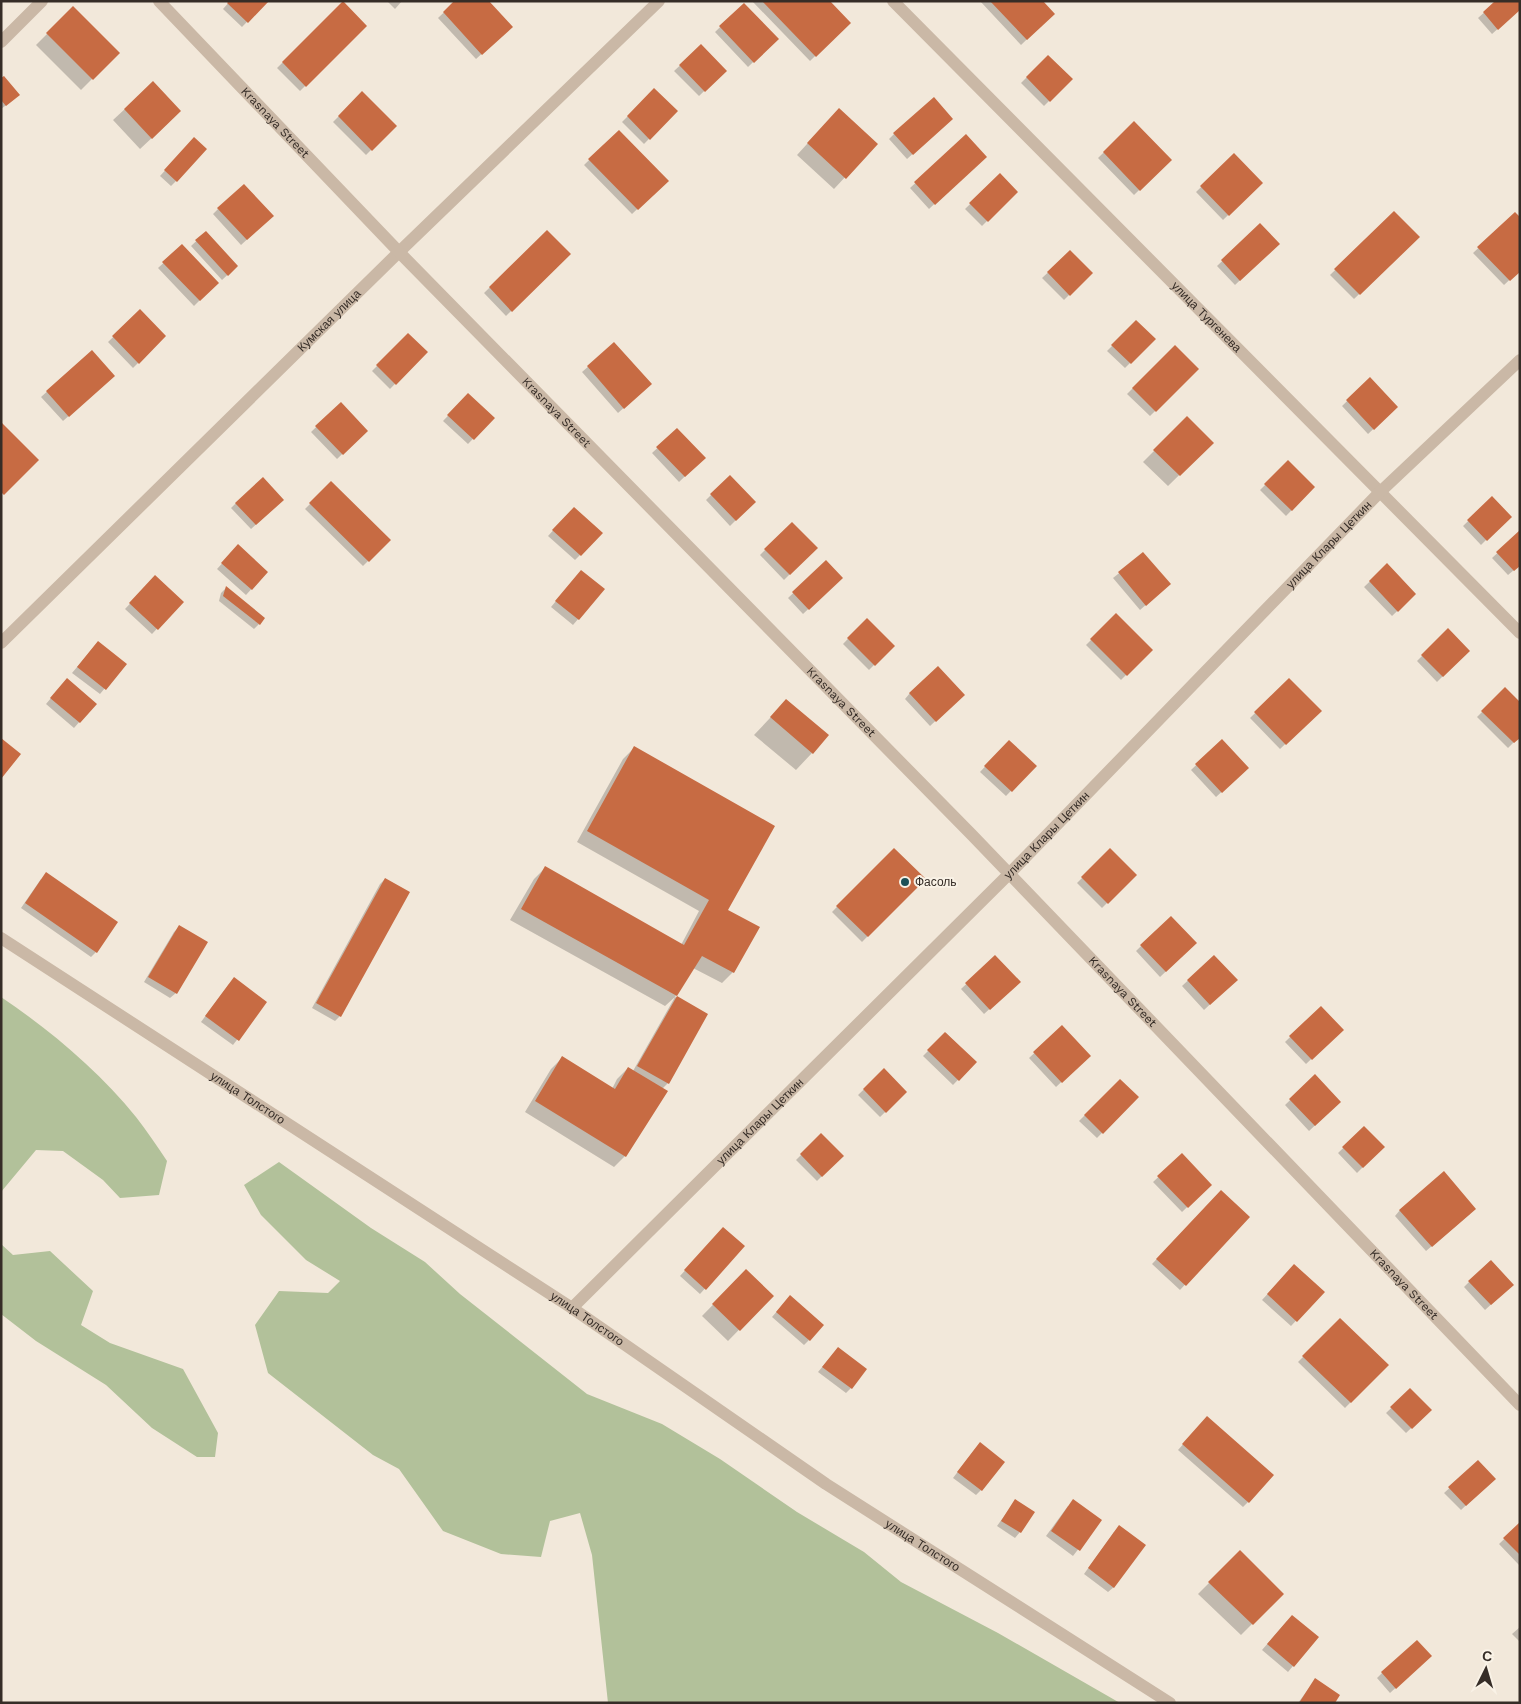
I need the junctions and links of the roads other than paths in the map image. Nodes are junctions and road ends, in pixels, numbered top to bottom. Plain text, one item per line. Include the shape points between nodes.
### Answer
1 (42, 1) edge
2 (159, 1) edge
3 (659, 1) edge
4 (893, 1) edge
5 (1, 42) edge
6 (398, 252) junction
7 (1520, 360) edge
8 (1379, 493) junction
9 (1520, 633) edge
10 (1, 643) edge
11 (1009, 874) junction
12 (1, 938) edge
13 (572, 1308) junction
14 (1520, 1405) edge
15 (1170, 1703) edge

1 - 5 street
2 - 6 street, Krasnaya Street
3 - 6 street, Кумская улица
4 - 8 street, улица Тургенева
6 - 10 street, Кумская улица
6 - 11 street, Krasnaya Street
7 - 8 street, улица Клары Цеткин
8 - 9 street, улица Тургенева
8 - 11 street, улица Клары Цеткин
11 - 13 street, улица Клары Цеткин
11 - 14 street, Krasnaya Street
12 - 13 street, улица Толстого
13 - 15 street, улица Толстого via 826,1484

